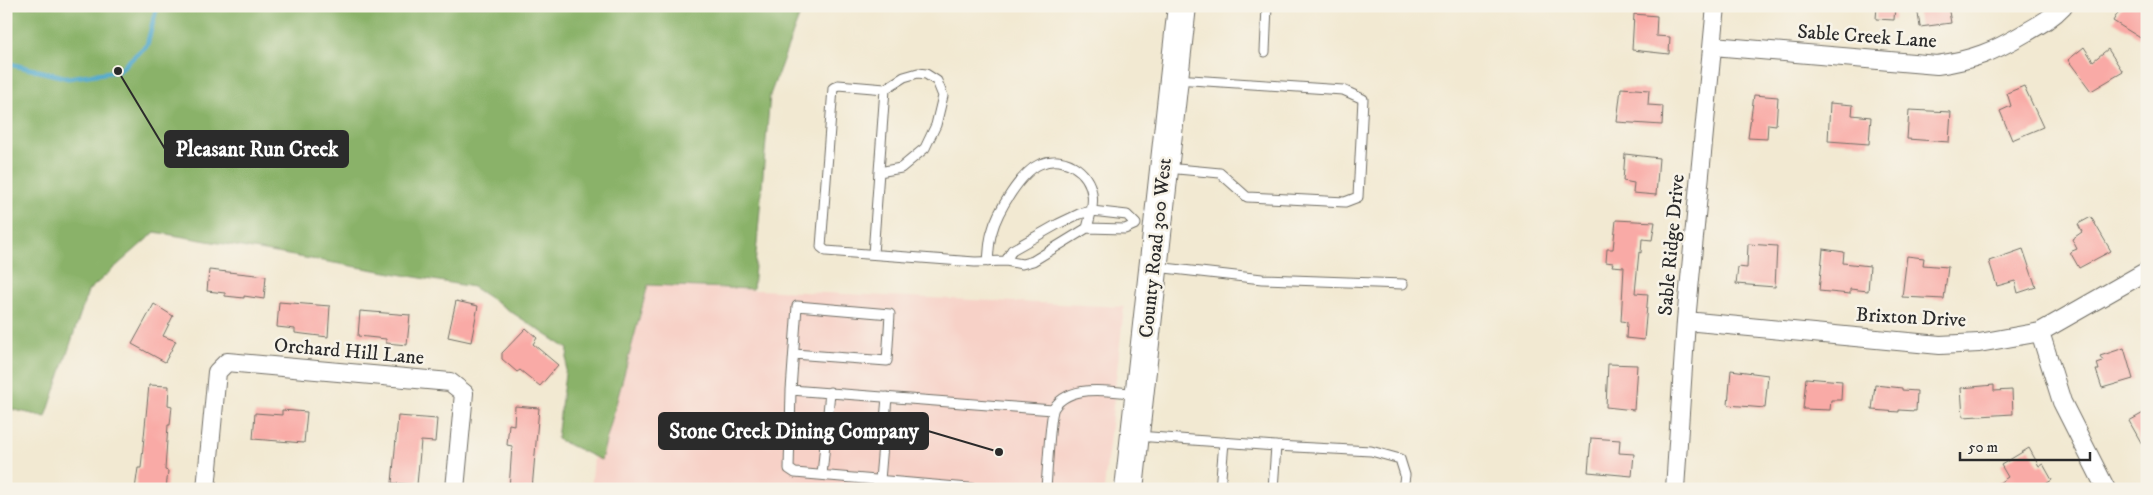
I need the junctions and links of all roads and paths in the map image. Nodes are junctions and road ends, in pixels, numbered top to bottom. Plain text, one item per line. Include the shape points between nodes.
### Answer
1 (1182, 6) edge
2 (1267, 6) edge
3 (1716, 6) edge
4 (2063, 6) edge
5 (1713, 46) junction
6 (1264, 52) dead end
7 (1174, 79) junction
8 (885, 90) junction
9 (1164, 167) junction
10 (879, 172) junction
11 (1092, 212) junction
12 (1147, 225) junction
13 (1086, 228) junction
14 (873, 254) junction
15 (1006, 261) junction
16 (988, 262) junction
17 (1154, 267) junction
18 (2147, 271) edge
19 (1403, 284) dead end
20 (1686, 321) junction
21 (2040, 332) junction
22 (794, 354) junction
23 (791, 390) junction
24 (830, 392) junction
25 (1140, 394) junction
26 (887, 397) junction
27 (1053, 410) junction
28 (1134, 435) junction
29 (1224, 442) junction
30 (1276, 446) junction
31 (822, 475) junction
32 (880, 480) junction
33 (206, 489) edge
34 (456, 489) edge
35 (980, 489) edge
36 (1046, 489) edge
37 (1129, 489) edge
38 (1220, 489) edge
39 (1272, 489) edge
40 (1403, 489) edge
41 (1675, 489) edge
42 (2106, 489) edge

1 - 7 main road, County Road 300 West
2 - 6 lane
3 - 5 street, Sable Ridge Drive
4 - 5 street, Sable Creek Lane via 2041,24 1988,54 1937,65
5 - 20 street, Sable Ridge Drive
7 - 9 main road, County Road 300 West
7 - 9 lane via 1343,90 1363,99 1358,197 1345,202 1247,197 1220,173
8 - 10 lane
8 - 10 lane via 904,77 918,73 937,81 943,96 936,125 925,148 901,168
8 - 14 lane via 838,85 834,88 821,247 826,251
9 - 12 main road, County Road 300 West
10 - 14 lane
11 - 12 lane via 1127,215
11 - 13 lane
11 - 15 lane via 1079,214 1012,250
11 - 16 lane via 1092,192 1080,170 1063,162 1040,164 1020,182 997,218
12 - 13 lane via 1125,230
12 - 17 main road, County Road 300 West
13 - 15 lane via 1033,261 1022,264
14 - 16 lane
15 - 16 lane
17 - 19 lane via 1262,279
17 - 25 main road, County Road 300 West
18 - 21 street, Brixton Drive
20 - 21 street, Brixton Drive via 1940,345 1988,342
20 - 41 street, Sable Ridge Drive
21 - 42 street via 2062,402
22 - 22 lane via 798,306 890,314 887,361
22 - 23 lane
23 - 24 lane
23 - 31 lane via 788,469 795,473
24 - 26 lane
24 - 31 lane
25 - 27 lane via 1098,390 1078,393 1063,397
25 - 28 main road, County Road 300 West
26 - 27 lane
26 - 32 lane
27 - 36 lane
28 - 29 lane
28 - 37 main road, County Road 300 West
29 - 30 lane
29 - 38 lane
30 - 39 lane
30 - 40 lane via 1371,450 1400,459 1405,475
31 - 32 lane
32 - 35 lane
33 - 34 street, Orchard Hill Lane via 217,372 227,362 450,382 464,392

